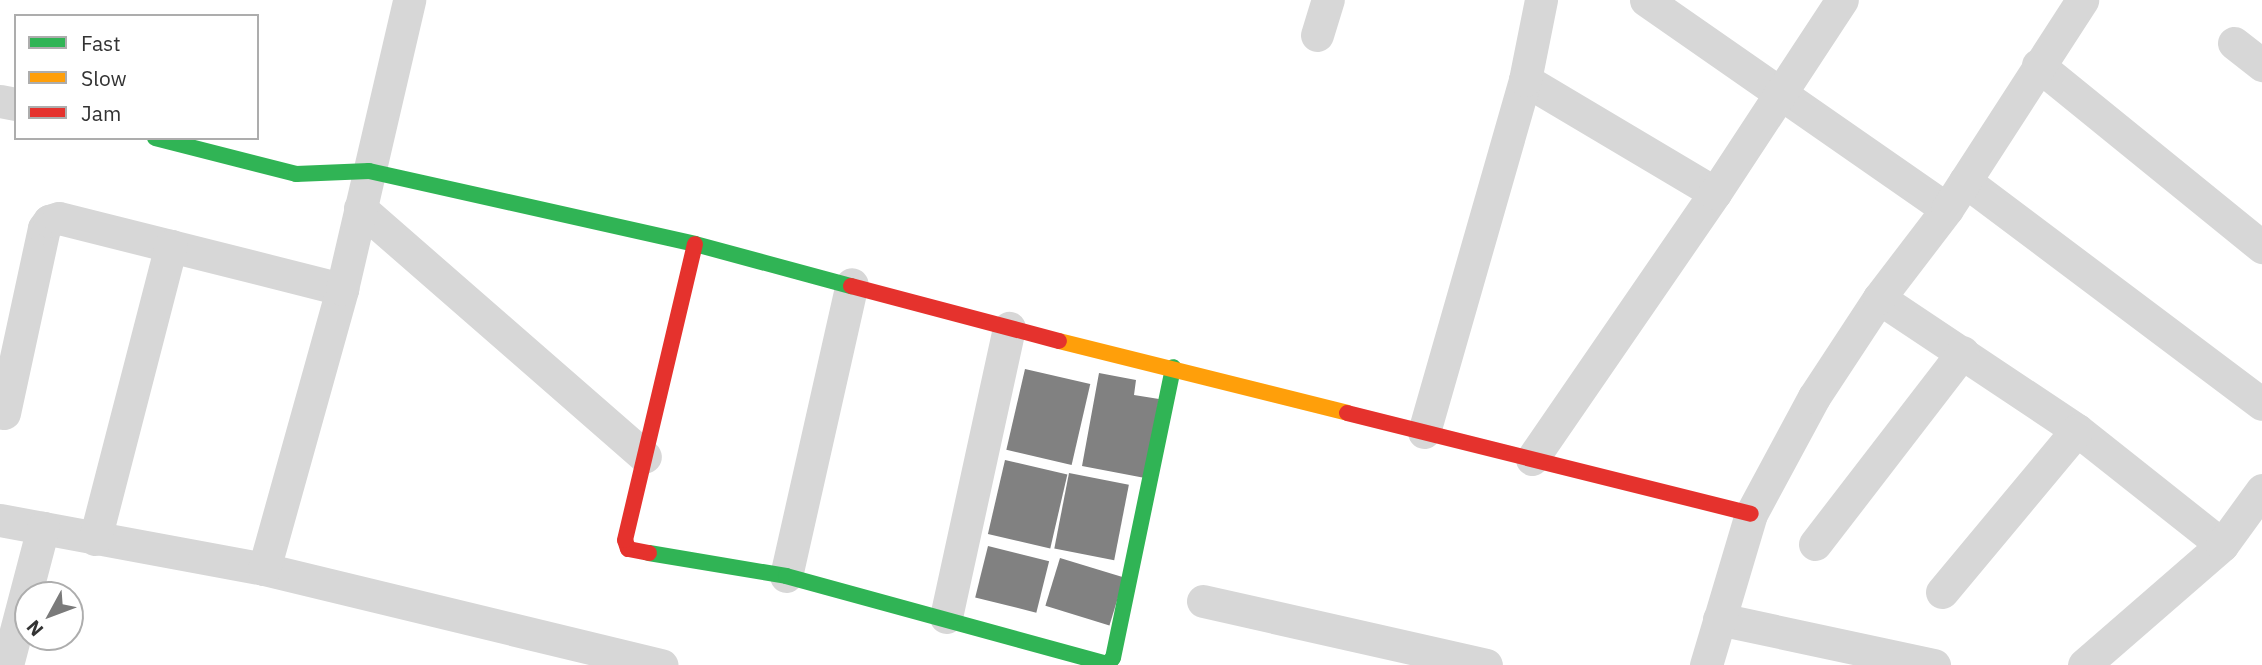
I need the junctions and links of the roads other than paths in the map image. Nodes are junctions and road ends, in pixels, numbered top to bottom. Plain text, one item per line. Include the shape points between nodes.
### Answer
1 (409, 0) edge
2 (1328, 0) edge
3 (1541, 0) edge
4 (1842, 0) edge
5 (2082, 0) edge
6 (1664, 5) edge
7 (1317, 34) dead end
8 (2234, 43) dead end
9 (2038, 65) junction
10 (2262, 65) edge
11 (1525, 80) junction
12 (1779, 92) junction
13 (163, 140) edge
14 (369, 172) junction
15 (1965, 181) junction
16 (1716, 193) junction
17 (360, 208) junction
18 (1947, 209) junction
19 (695, 244) junction
20 (171, 246) junction
21 (2262, 247) edge
22 (852, 284) junction
23 (342, 289) junction
24 (1879, 298) junction
25 (1009, 328) junction
26 (1963, 352) junction
27 (1172, 367) junction
28 (2262, 404) edge
29 (4, 413) dead end
30 (2077, 430) junction
31 (1424, 432) junction
32 (645, 457) junction
33 (1532, 459) junction
34 (2262, 490) edge
35 (1751, 514) junction
36 (0, 520) edge
37 (43, 528) junction
38 (95, 539) junction
39 (1815, 544) dead end
40 (2222, 545) junction
41 (264, 569) junction
42 (786, 576) junction
43 (1942, 592) dead end
44 (1203, 601) dead end
45 (946, 617) junction
46 (1719, 619) junction
47 (1848, 656) edge
48 (7, 665) edge
49 (662, 665) edge
50 (1486, 665) edge
51 (1706, 665) edge
52 (1934, 665) edge
53 (2084, 665) edge

1 - 14 street
2 - 7 street
3 - 11 street
4 - 12 street
5 - 9 street
6 - 12 street
8 - 10 street
9 - 15 street
9 - 21 street
11 - 16 street
11 - 31 street
12 - 16 street
12 - 18 street
13 - 14 street via 296,174
14 - 17 street
14 - 19 street
15 - 18 street
15 - 28 street
16 - 33 street
17 - 23 street
17 - 32 street
18 - 24 street
19 - 22 street
19 - 32 street
20 - 23 street
20 - 29 street via 59,218 49,221
20 - 38 street
22 - 25 street
22 - 42 street
23 - 41 street
24 - 26 street
24 - 35 street via 1814,397
25 - 27 street
25 - 45 street
26 - 30 street
26 - 39 street
27 - 31 street
27 - 45 street via 1111,662
30 - 40 street
30 - 43 street
31 - 33 street
32 - 42 street via 625,540 628,549
33 - 35 street
34 - 40 street
35 - 46 street
36 - 37 street
37 - 38 street
37 - 48 street
38 - 41 street
40 - 53 street
41 - 49 street
42 - 45 street
44 - 50 street
46 - 47 street
46 - 51 street
47 - 52 street

